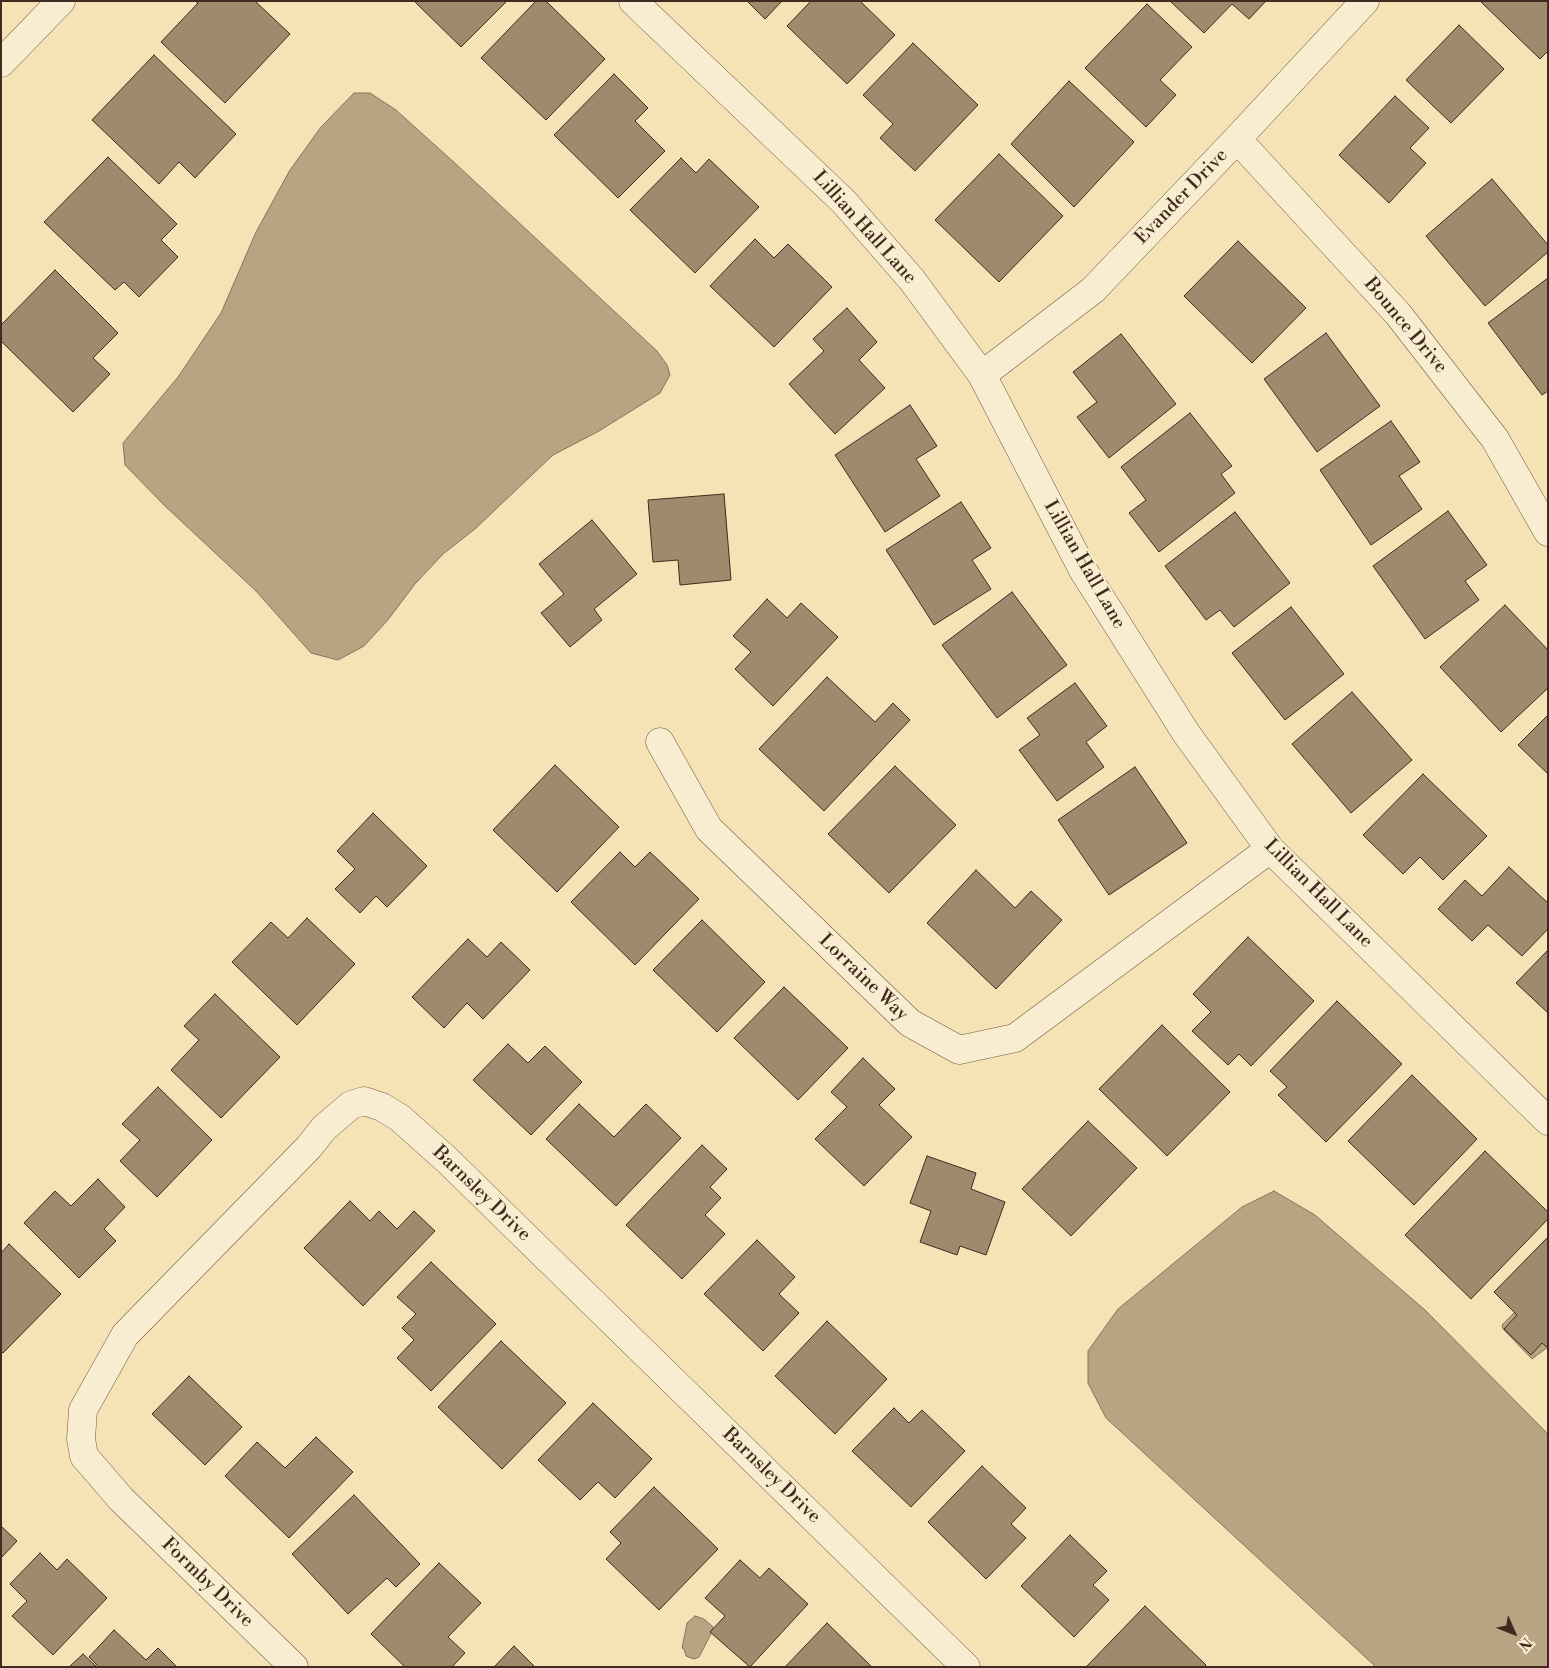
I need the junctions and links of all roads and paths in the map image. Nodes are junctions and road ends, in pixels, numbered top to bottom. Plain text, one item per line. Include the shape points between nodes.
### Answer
1 (61, 1) edge
2 (633, 1) edge
3 (1365, 1) edge
4 (1, 63) edge
5 (1237, 139) junction
6 (982, 375) junction
7 (1548, 532) edge
8 (660, 742) dead end
9 (1270, 849) junction
10 (1548, 1121) edge
11 (121, 1499) joint
12 (294, 1667) edge
13 (966, 1667) edge

1 - 4 street
2 - 6 street, Lillian Hall Lane via 844,202 912,280
3 - 5 street, Evander Drive
5 - 6 street, Evander Drive via 1093,290
5 - 7 street, Bounce Drive via 1398,314 1495,439
6 - 9 street, Lillian Hall Lane via 1083,570 1186,733
8 - 9 street, Lorraine Way via 709,829 910,1023 960,1050 1015,1038
9 - 10 street, Lillian Hall Lane
11 - 12 street, Formby Drive
11 - 13 street, Barnsley Drive via 84,1456 81,1439 83,1410 125,1335 324,1128 351,1105 364,1101 400,1118 447,1160

